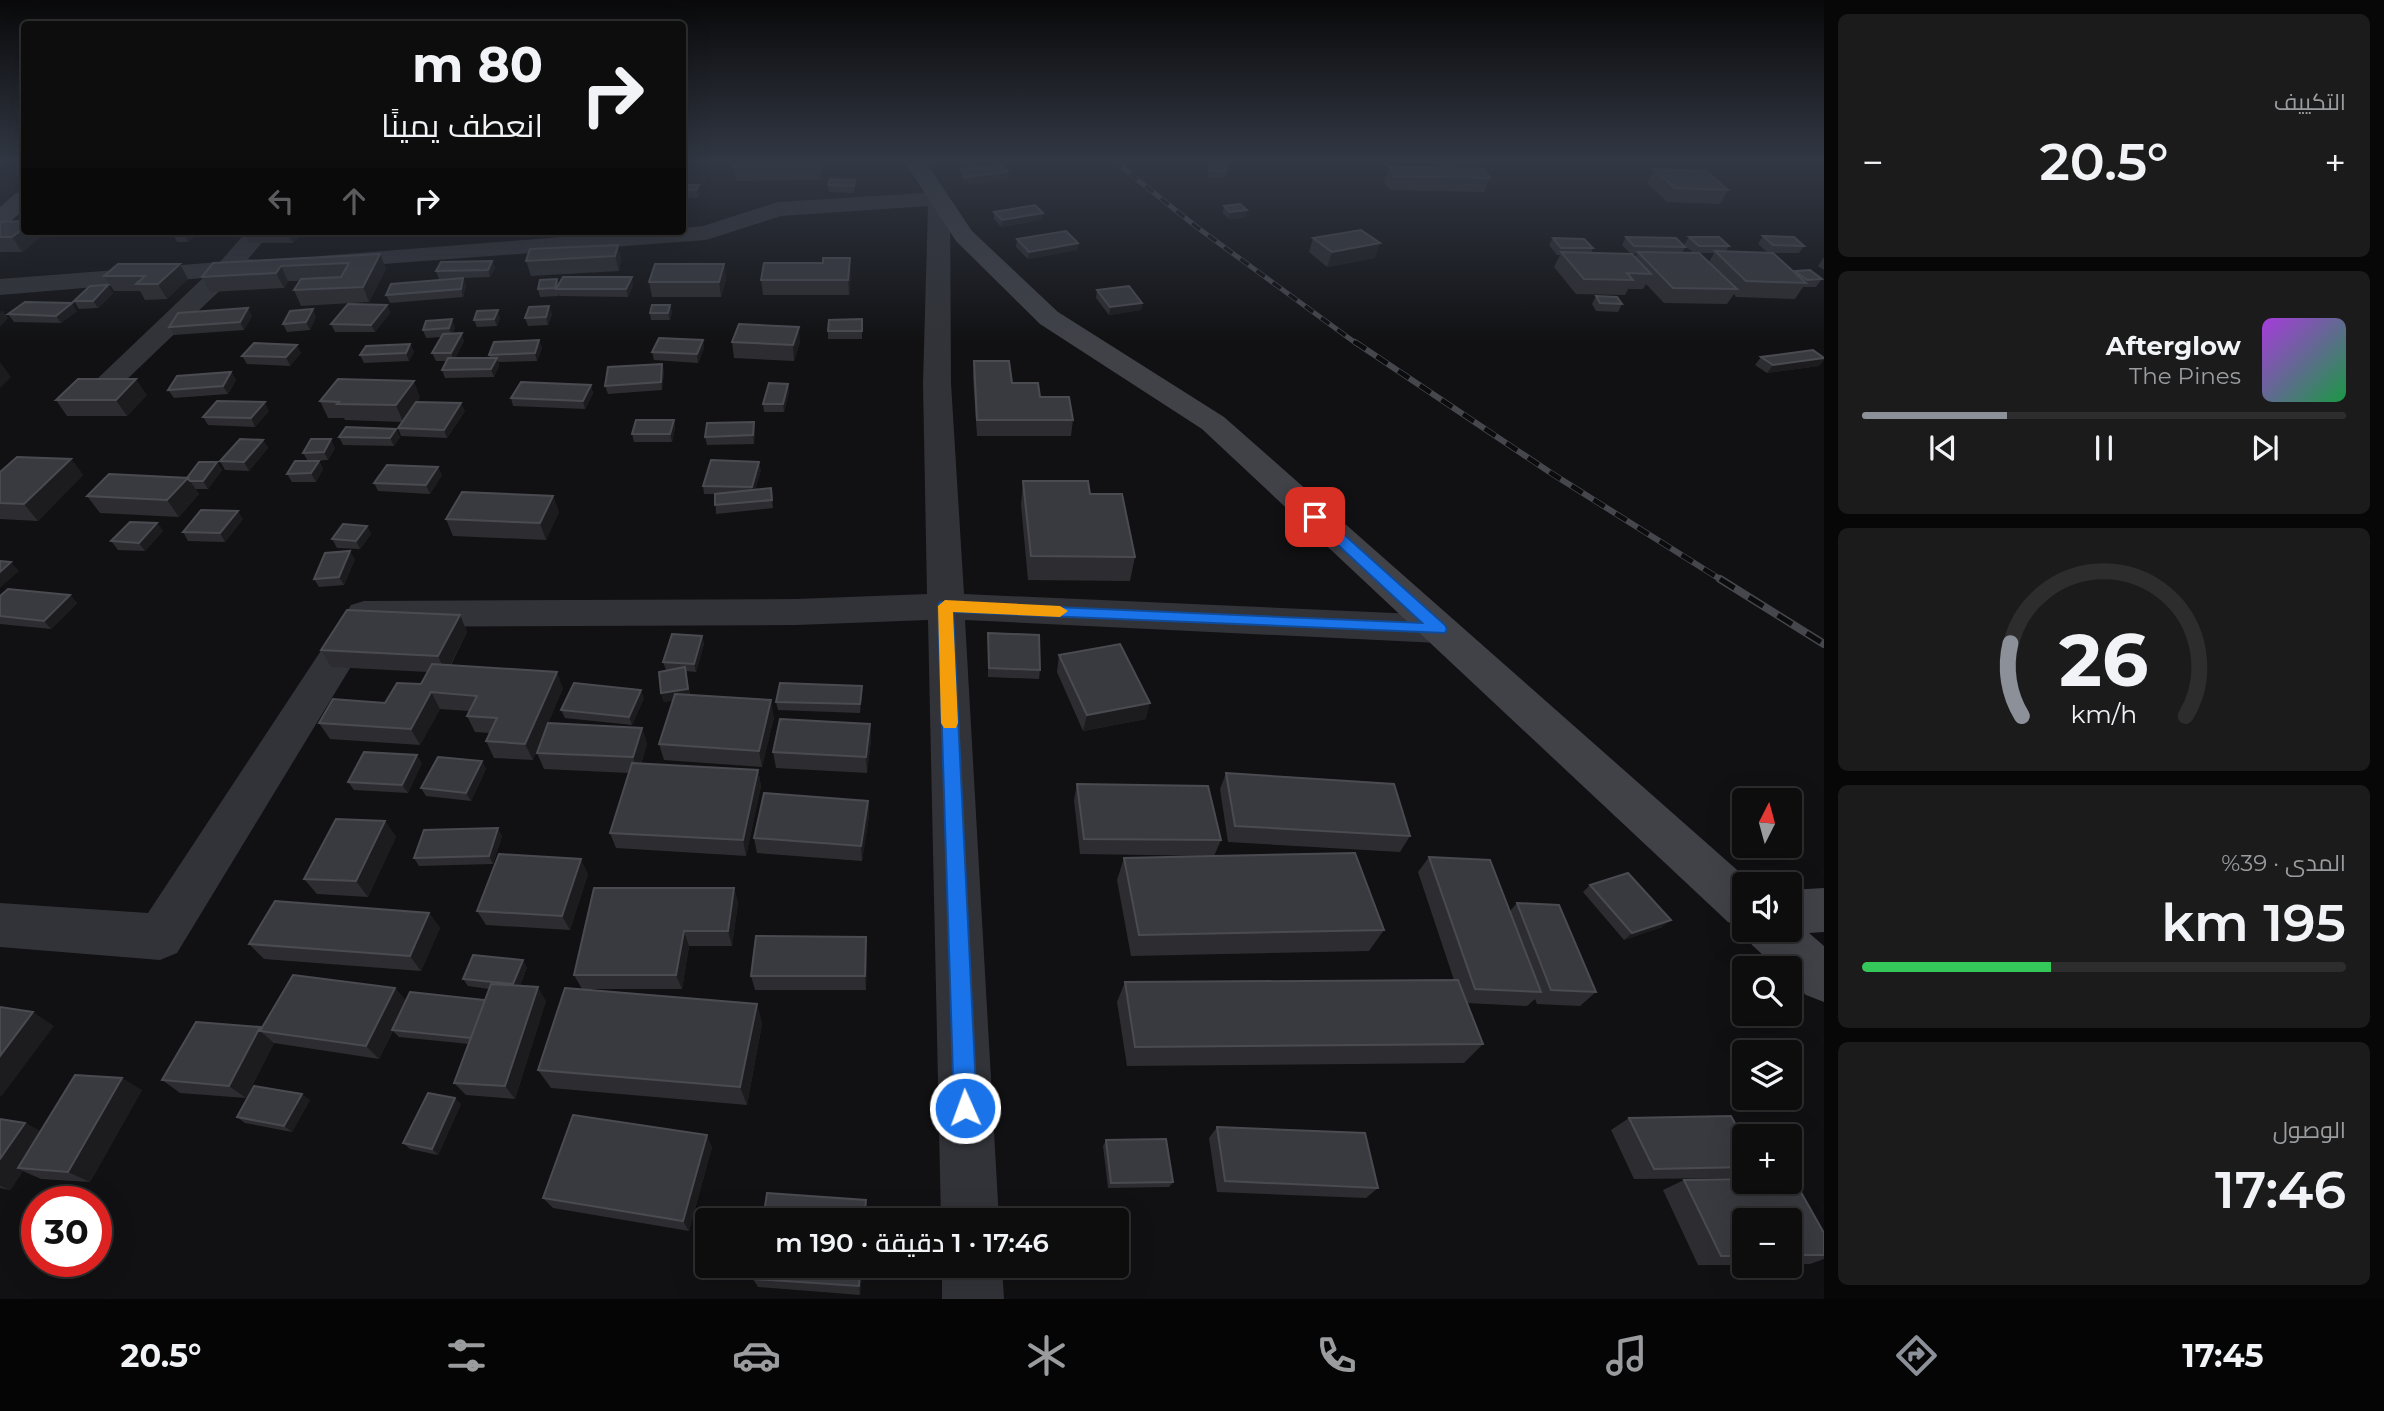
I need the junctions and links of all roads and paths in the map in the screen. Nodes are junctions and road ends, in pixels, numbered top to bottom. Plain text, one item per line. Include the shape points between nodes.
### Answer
1 (740, 222) edge
2 (939, 222) edge
3 (954, 222) edge
4 (257, 235) edge
5 (441, 235) edge
6 (680, 235) edge
7 (686, 235) edge
8 (429, 254) junction
9 (308, 263) edge
10 (281, 265) edge
11 (227, 269) junction
12 (0, 287) edge
13 (111, 379) edge
14 (945, 606) junction
15 (1439, 629) junction
16 (1732, 895) edge
17 (1824, 911) edge
18 (1802, 912) edge
19 (0, 925) edge
20 (1784, 942) edge
21 (1824, 978) edge
22 (970, 1208) edge
23 (972, 1278) edge
24 (973, 1299) edge

1 - 7 street
2 - 14 street via 937,383
3 - 15 street via 1049,318 1213,423
4 - 11 street
5 - 8 street
6 - 8 street
8 - 9 street
10 - 11 street
11 - 12 street
11 - 13 street
14 - 15 street
14 - 19 street via 796,612 363,614 160,937
14 - 22 street
15 - 16 street
17 - 18 street
20 - 21 street
23 - 24 street

